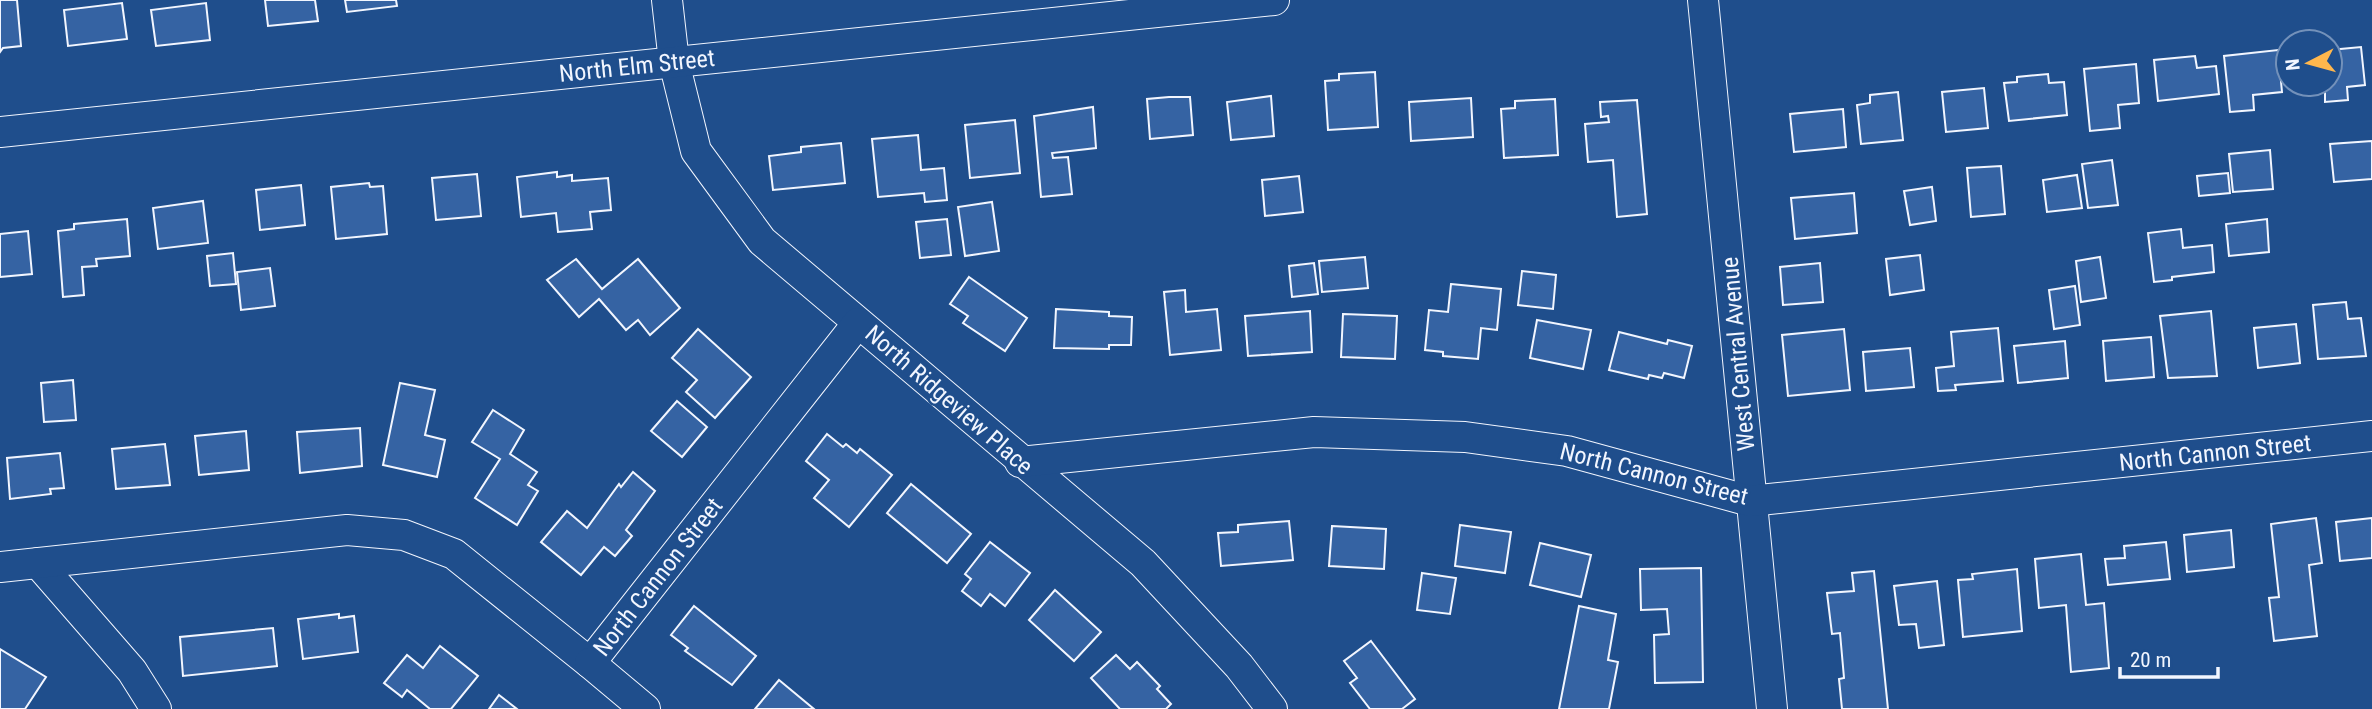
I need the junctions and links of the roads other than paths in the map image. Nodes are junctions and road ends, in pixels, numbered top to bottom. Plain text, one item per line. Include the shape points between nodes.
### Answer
1 (667, 0) edge
2 (1275, 0) edge
3 (1702, 0) edge
4 (674, 62) junction
5 (0, 132) edge
6 (858, 323) junction
7 (2372, 436) edge
8 (1020, 462) junction
9 (1750, 501) junction
10 (38, 563) junction
11 (0, 567) edge
12 (590, 663) junction
13 (156, 709) edge
14 (645, 709) edge
15 (1272, 709) edge
16 (1772, 709) edge

1 - 4 street, North Ridgeview Place
2 - 4 street, North Elm Street
3 - 9 street, West Central Avenue
4 - 5 street, North Elm Street
4 - 6 street, North Ridgeview Place via 696,151 762,242
6 - 8 street, North Ridgeview Place
6 - 12 street, North Cannon Street
7 - 9 street, North Cannon Street
8 - 9 street, North Cannon Street via 1314,432 1465,438 1567,451
8 - 15 street, North Ridgeview Place via 1143,563 1239,666
9 - 16 street, West Central Avenue
10 - 11 street, North Cannon Street
10 - 12 street, North Cannon Street via 347,530 404,535 454,554
10 - 13 street via 132,671
12 - 14 street

